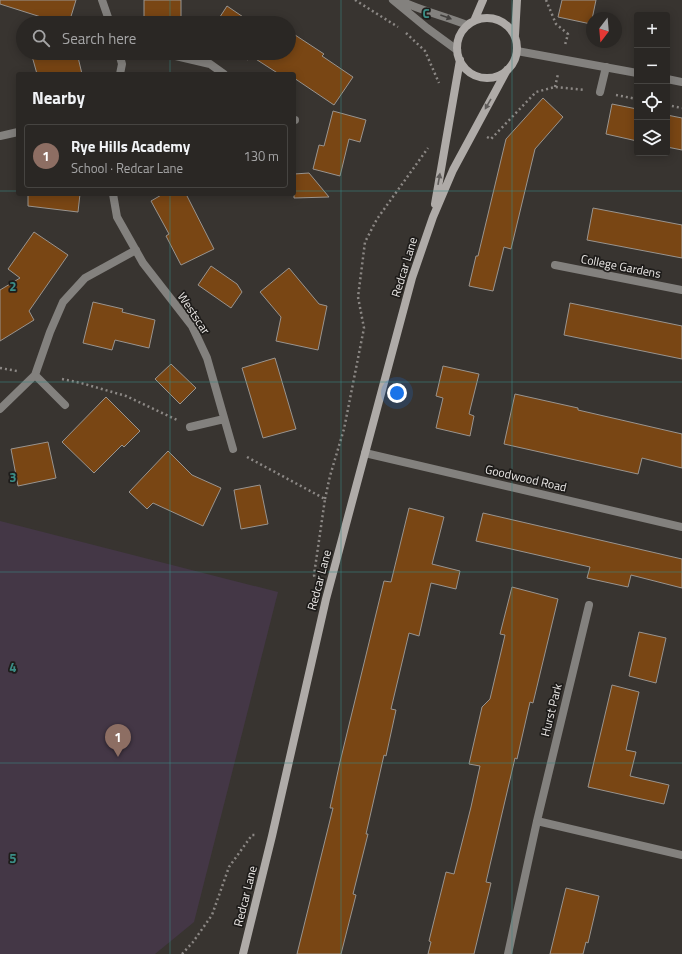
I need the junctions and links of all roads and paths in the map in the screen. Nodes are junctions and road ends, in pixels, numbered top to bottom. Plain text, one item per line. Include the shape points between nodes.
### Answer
1 (102, 0) edge
2 (355, 0) edge
3 (393, 0) edge
4 (399, 0) edge
5 (483, 0) edge
6 (517, 0) edge
7 (108, 16) edge
8 (470, 23) junction
9 (515, 35) junction
10 (457, 50) junction
11 (517, 51) junction
12 (121, 60) edge
13 (193, 60) edge
14 (460, 60) junction
15 (606, 67) junction
16 (507, 70) junction
17 (120, 72) edge
18 (221, 72) edge
19 (634, 72) edge
20 (670, 80) edge
21 (682, 82) edge
22 (440, 86) dead end
23 (600, 92) junction
24 (634, 98) edge
25 (670, 106) edge
26 (682, 108) edge
27 (449, 122) junction
28 (16, 132) edge
29 (473, 132) junction
30 (0, 136) edge
31 (113, 196) edge
32 (433, 217) junction
33 (136, 250) junction
34 (555, 265) dead end
35 (682, 290) edge
36 (35, 375) junction
37 (66, 406) dead end
38 (0, 409) edge
39 (224, 419) junction
40 (190, 426) joint
41 (233, 449) joint
42 (366, 453) junction
43 (325, 499) junction
44 (682, 527) edge
45 (326, 599) junction
46 (589, 604) dead end
47 (537, 821) junction
48 (272, 836) junction
49 (682, 856) edge
50 (182, 954) edge
51 (243, 954) edge
52 (508, 954) edge

1 - 7 street
2 - 22 path via 401,28 425,51
3 - 10 street
4 -> 8 street via 414,7
5 - 8 main road
6 - 9 main road
8 - 9 main road via 491,18 501,21
8 - 10 main road via 461,33
9 - 11 main road
10 - 14 main road
11 - 15 street
11 - 16 main road via 514,62
12 - 17 street
13 - 18 street via 210,64
14 - 16 main road via 465,68 479,77 496,77
14 - 27 main road, Redcar Lane
15 - 19 street
15 - 23 street
16 -> 29 main road, Redcar Lane
20 - 21 street
23 - 24 path
23 - 29 path via 555,87 536,92 491,139
25 - 26 path
32 -> 27 main road, Redcar Lane
27 - 43 path via 377,219 365,242 358,297 364,328 344,429
28 - 30 street
29 - 32 main road, Redcar Lane
31 - 33 street, Westscar via 117,216
32 - 42 main road, Redcar Lane via 412,278
33 - 36 street via 85,278 63,302
33 - 39 street, Westscar via 143,264 192,326 207,358
34 - 35 street, College Gardens
36 - 37 street
36 - 38 street
36 - 40 path via 81,383 126,396
39 - 40 street
39 - 41 street, Westscar
41 - 43 path
42 - 44 street, Goodwood Road
42 - 45 main road, Redcar Lane
43 - 45 path via 314,575
45 - 48 main road, Redcar Lane
46 - 47 street, Hurst Park
47 - 49 street
47 - 52 street, Hurst Park
48 - 50 path via 252,835 228,867 212,915
48 - 51 main road, Redcar Lane

